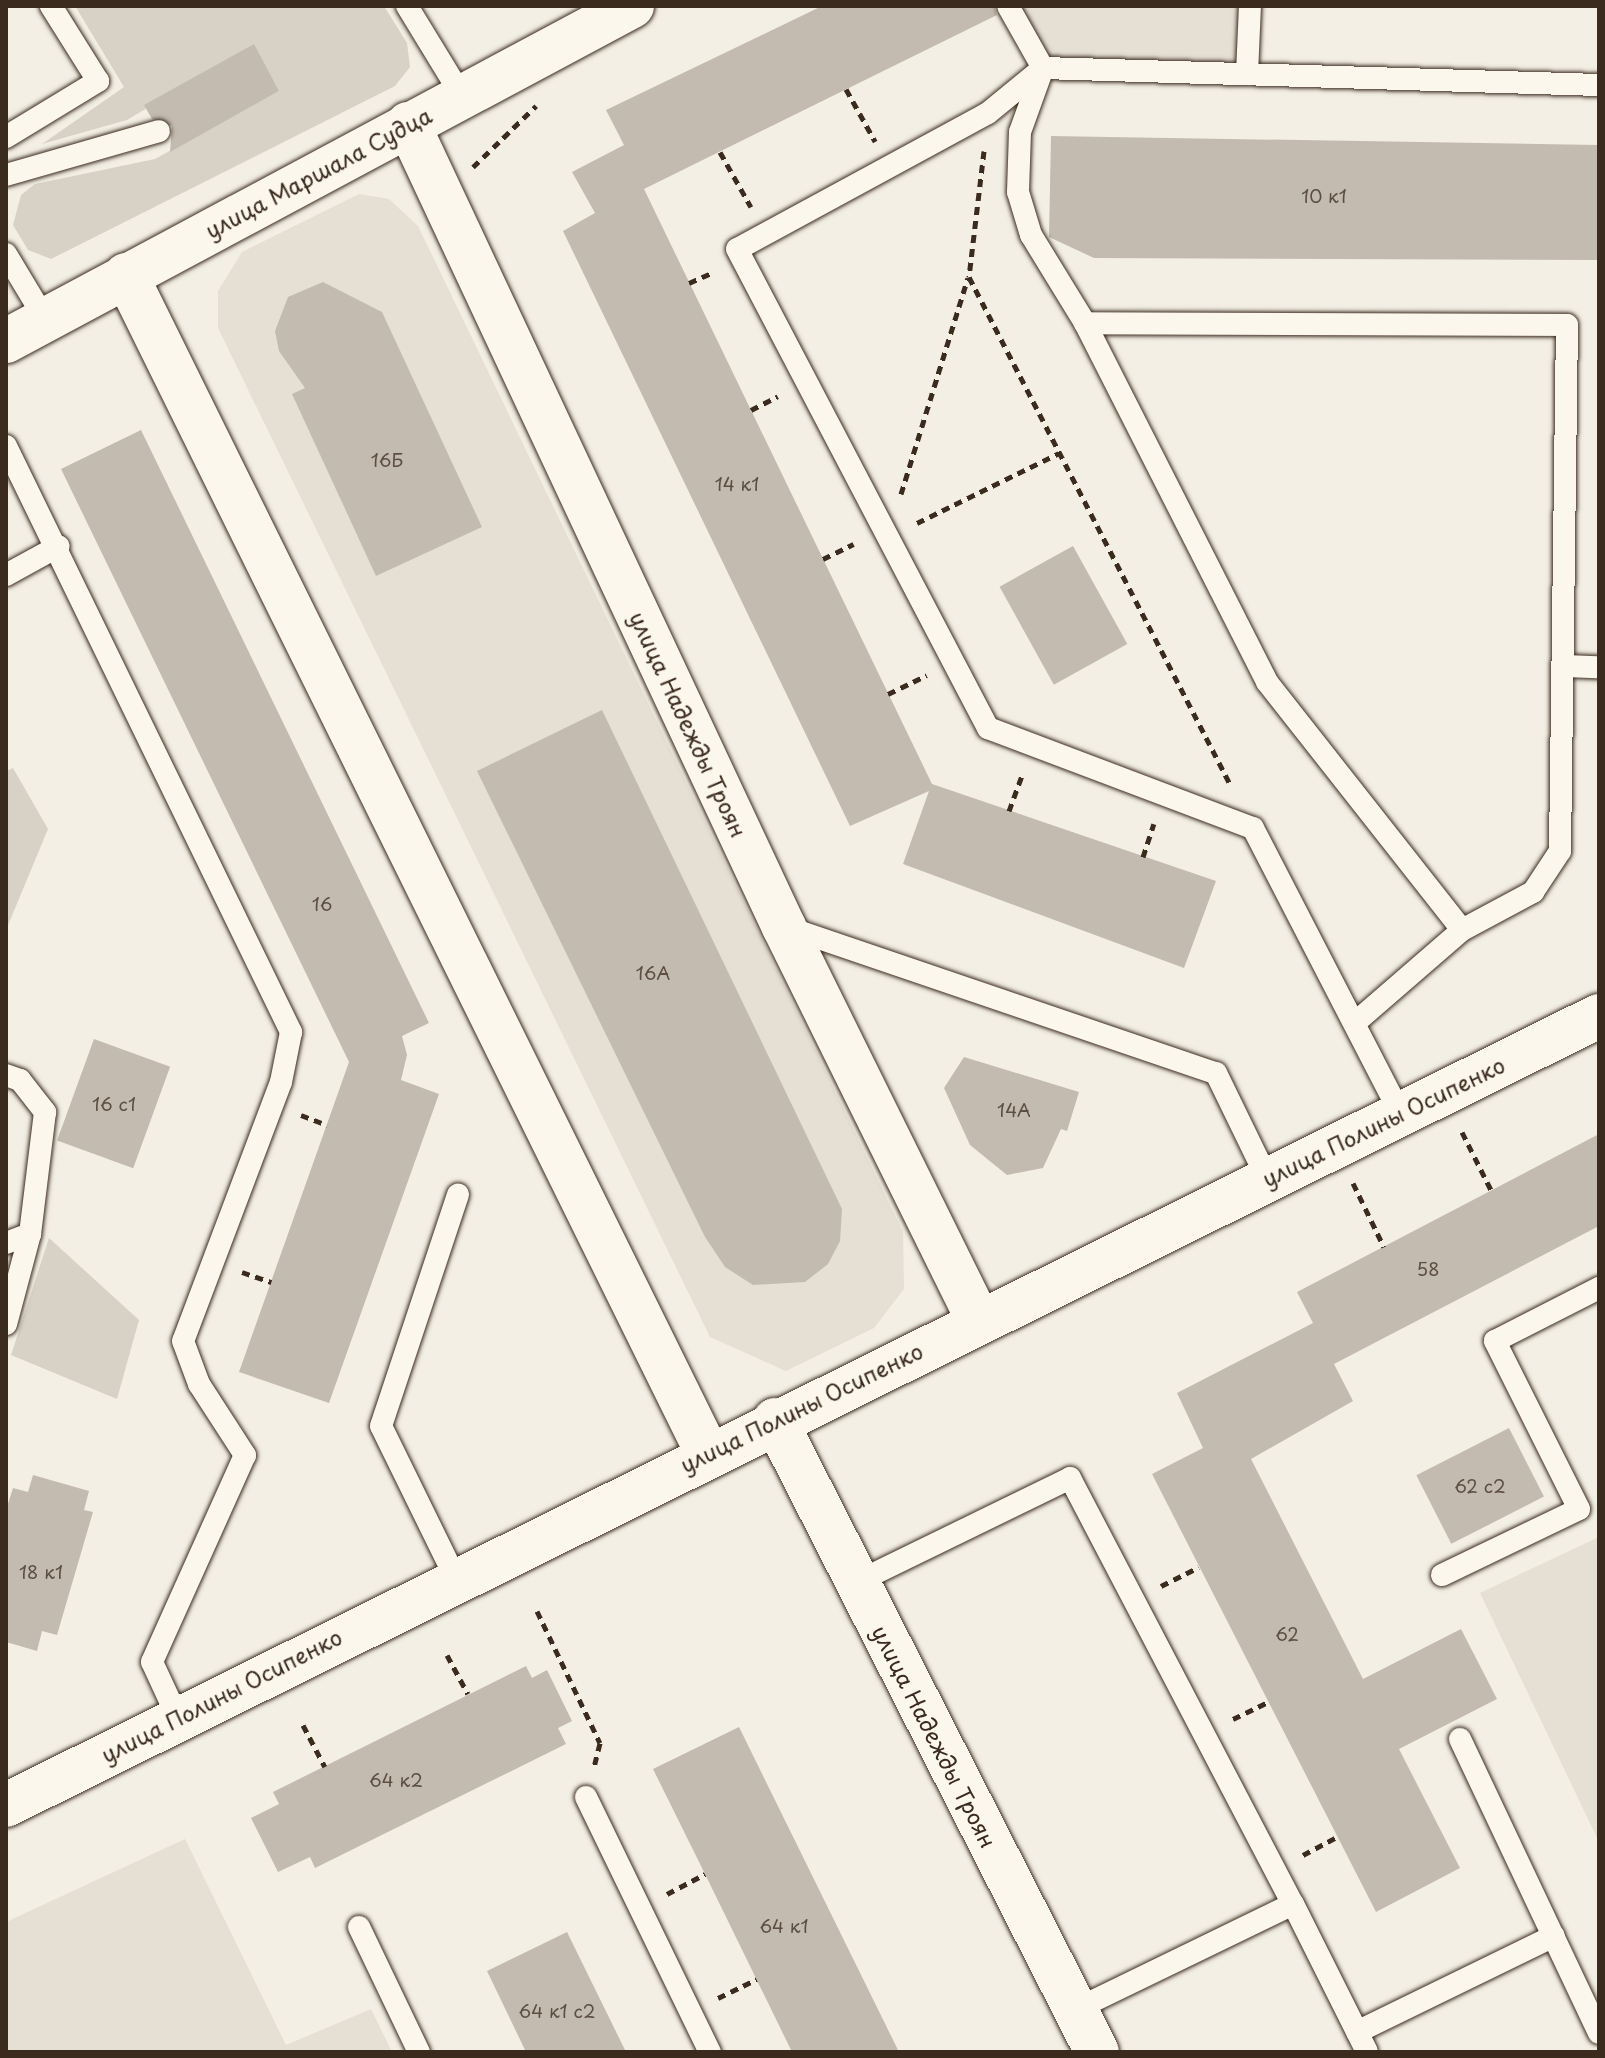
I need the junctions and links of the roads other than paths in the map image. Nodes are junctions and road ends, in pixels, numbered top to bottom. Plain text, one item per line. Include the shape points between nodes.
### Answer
1 (51, 6) edge
2 (407, 6) edge
3 (632, 6) edge
4 (1008, 6) edge
5 (1250, 6) edge
6 (1043, 68) junction
7 (1247, 74) junction
8 (1599, 85) edge
9 (462, 96) junction
10 (408, 124) junction
11 (159, 131) dead end
12 (6, 137) edge
13 (6, 175) edge
14 (6, 254) edge
15 (126, 275) junction
16 (45, 319) junction
17 (1085, 323) junction
18 (6, 341) edge
19 (6, 446) edge
20 (59, 546) junction
21 (6, 575) edge
22 (1563, 666) junction
23 (1599, 667) edge
24 (784, 927) junction
25 (1462, 930) junction
26 (1357, 1021) junction
27 (1595, 1027) edge
28 (6, 1075) edge
29 (1400, 1113) junction
30 (1267, 1178) junction
31 (458, 1194) dead end
32 (30, 1234) junction
33 (6, 1243) edge
34 (1599, 1288) edge
35 (979, 1321) junction
36 (6, 1324) edge
37 (775, 1420) junction
38 (707, 1452) junction
39 (1442, 1575) dead end
40 (455, 1577) junction
41 (857, 1582) junction
42 (177, 1716) junction
43 (1460, 1739) dead end
44 (586, 1797) road end
45 (6, 1805) edge
46 (1293, 1904) junction
47 (359, 1927) dead end
48 (1554, 1936) junction
49 (1075, 2010) junction
50 (1599, 2033) edge
51 (1362, 2042) edge
52 (419, 2052) edge
53 (710, 2052) edge
54 (1097, 2052) edge

1 - 12 lane via 98,81
2 - 9 lane
3 - 9 street, улица Маршала Судца
4 - 6 lane
5 - 7 lane
6 - 7 lane
6 - 17 lane via 1020,132 1018,192 1031,235
6 - 26 lane via 988,113 737,249 988,728 1253,828
7 - 8 lane
9 - 10 street, улица Маршала Судца
10 - 15 street, улица Маршала Судца
10 - 24 street, улица Надежды Троян
11 - 13 lane
14 - 16 lane
15 - 16 street, улица Маршала Судца
15 - 38 street
16 - 18 street, улица Маршала Судца
17 - 22 lane via 1567,325
17 - 25 lane via 1267,682
19 - 20 lane
20 - 21 lane
20 - 42 lane via 291,1032 281,1082 183,1341 199,1384 245,1455 152,1662
22 - 23 lane
22 - 25 lane via 1560,851 1533,892
24 - 30 lane via 1216,1073
24 - 35 street, улица Надежды Троян
25 - 26 lane
26 - 29 lane
27 - 29 street, улица Полины Осипенко
28 - 32 lane via 20,1080 45,1112
29 - 30 street, улица Полины Осипенко
30 - 35 street, улица Полины Осипенко
31 - 40 lane via 381,1426
32 - 33 lane
32 - 36 lane
34 - 39 lane via 1495,1341 1579,1509
35 - 37 street, улица Полины Осипенко
37 - 38 street, улица Полины Осипенко
37 - 41 street, улица Надежды Троян
38 - 40 street, улица Полины Осипенко
40 - 42 street, улица Полины Осипенко
41 - 46 lane via 1070,1478
41 - 49 street, улица Надежды Троян
42 - 45 street, улица Полины Осипенко
43 - 48 lane
44 - 53 lane
46 - 49 lane
46 - 51 lane
47 - 52 lane
48 - 50 lane
48 - 51 lane
49 - 54 street, улица Надежды Троян

